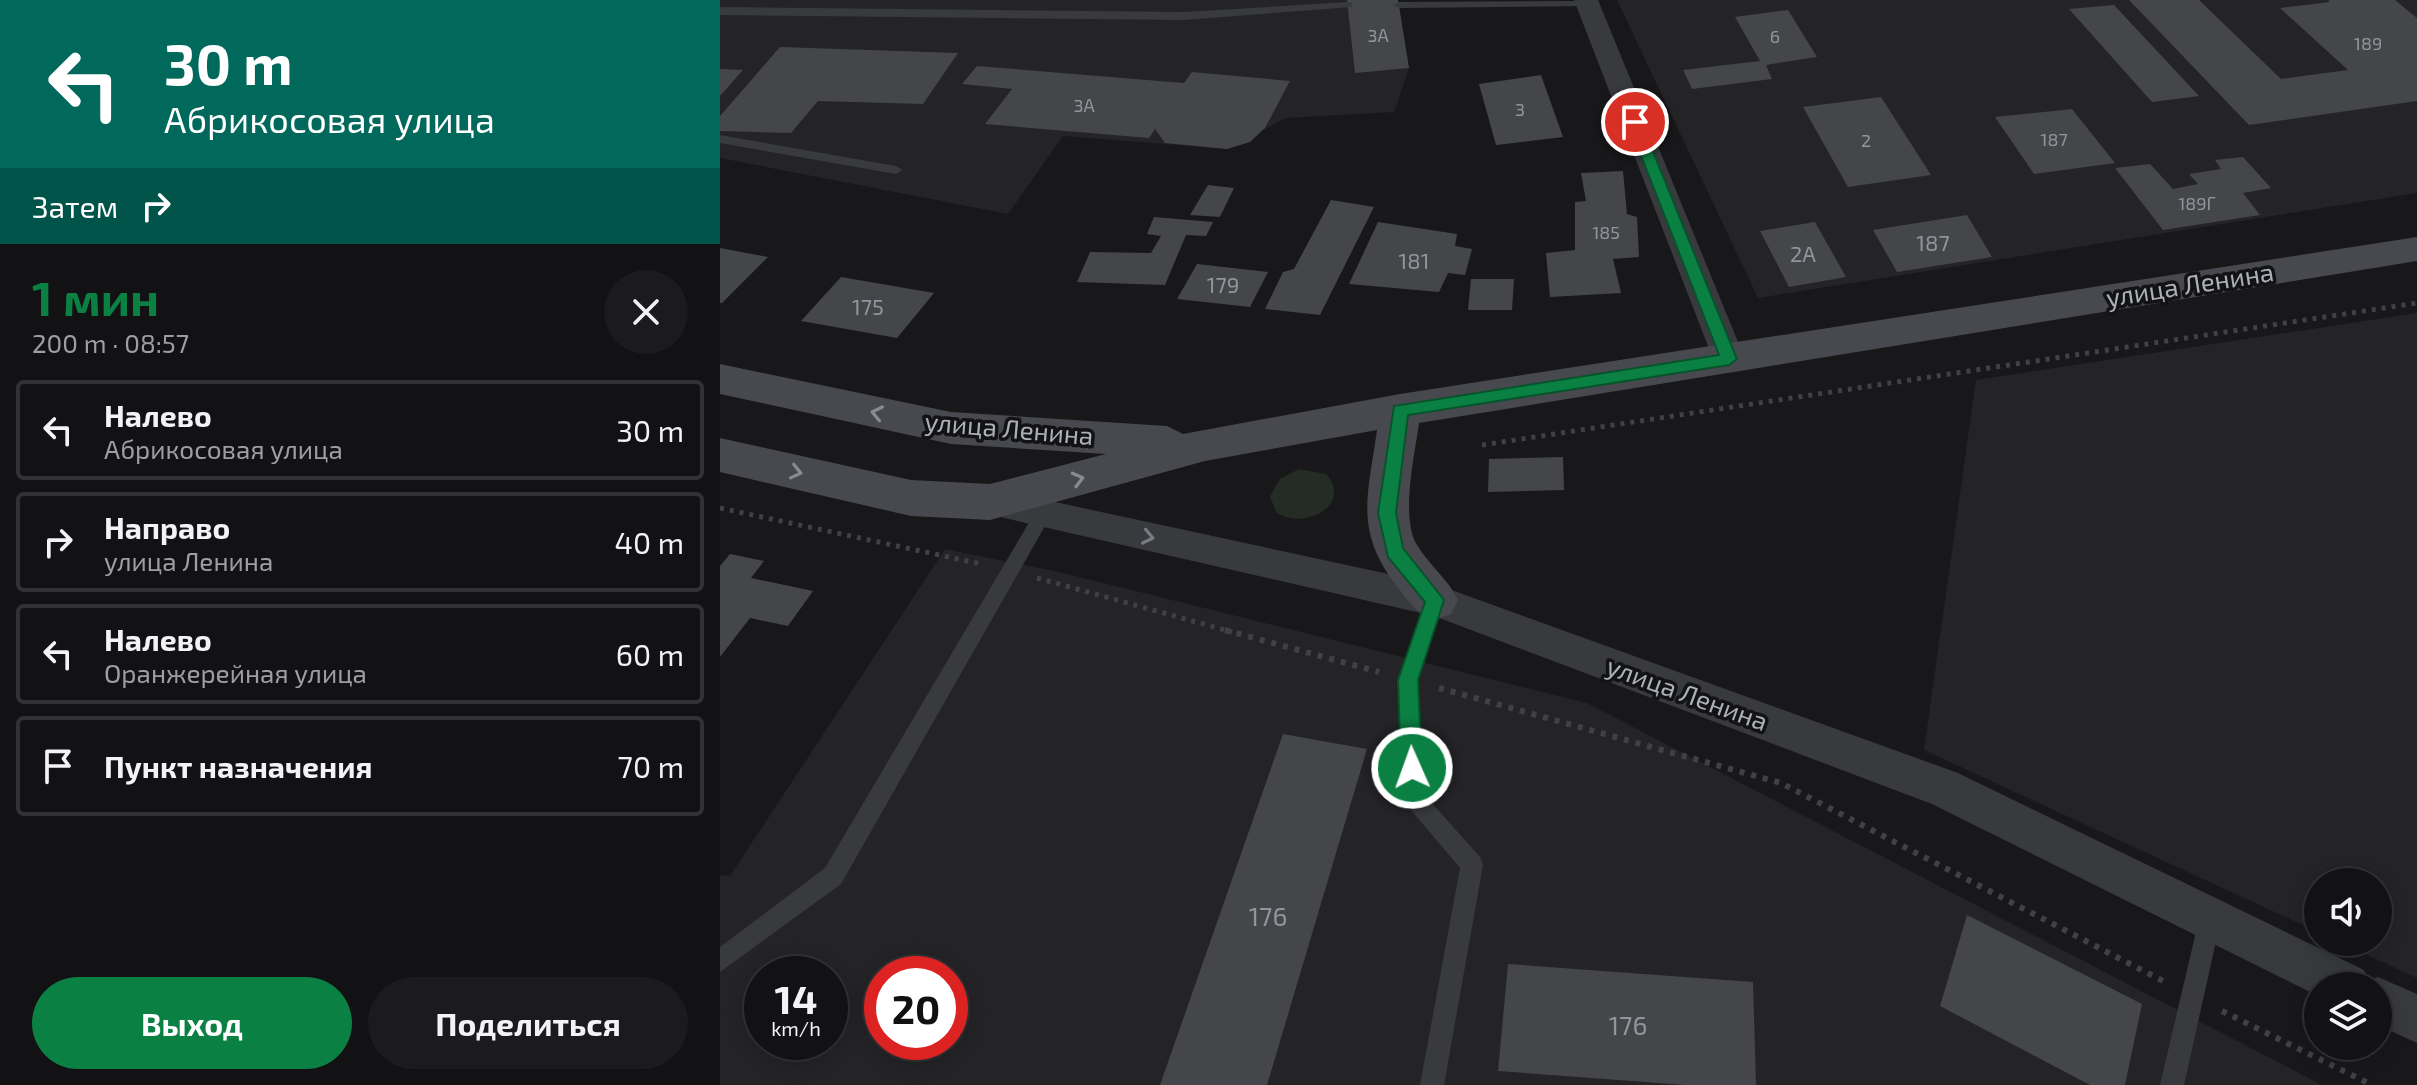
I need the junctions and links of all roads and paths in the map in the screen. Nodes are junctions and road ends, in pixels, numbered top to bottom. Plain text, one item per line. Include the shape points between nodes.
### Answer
1 (1587, 2) edge
2 (1348, 5) dead end
3 (1399, 5) dead end
4 (720, 11) edge
5 (720, 139) edge
6 (896, 170) dead end
7 (2417, 249) edge
8 (2417, 303) edge
9 (1729, 359) junction
10 (720, 379) edge
11 (1400, 410) junction
12 (1205, 445) junction
13 (1482, 445) dead end
14 (720, 455) edge
15 (990, 502) junction
16 (720, 508) edge
17 (1043, 514) junction
18 (1010, 570) junction
19 (1435, 600) junction
20 (1408, 680) junction
21 (2210, 919) junction
22 (720, 961) edge
23 (2319, 972) edge
24 (2193, 996) junction
25 (2392, 1007) edge
26 (2417, 1019) edge
27 (1432, 1085) edge
28 (2172, 1085) edge
29 (2372, 1085) edge

1 - 3 lane
1 - 9 street
2 - 4 lane via 1184,16
5 - 6 lane
7 - 9 main road, улица Ленина
8 - 13 path
9 - 11 main road, улица Ленина
12 -> 10 main road, улица Ленина via 951,428
11 - 12 main road, улица Ленина
11 - 19 main road via 1387,513 1395,551
15 -> 12 main road, улица Ленина
14 -> 15 main road, улица Ленина via 911,498
15 - 17 street, улица Ленина
16 - 18 path
17 - 18 lane
17 -> 19 street, улица Ленина
18 - 20 path
18 - 22 lane via 833,876
19 - 20 lane
19 - 21 street, улица Ленина via 1943,788
20 - 24 path via 1781,783
20 - 27 lane via 1413,797 1472,865
21 - 23 street, улица Ленина
21 - 24 lane
24 - 28 lane
24 - 29 path
25 - 26 street

